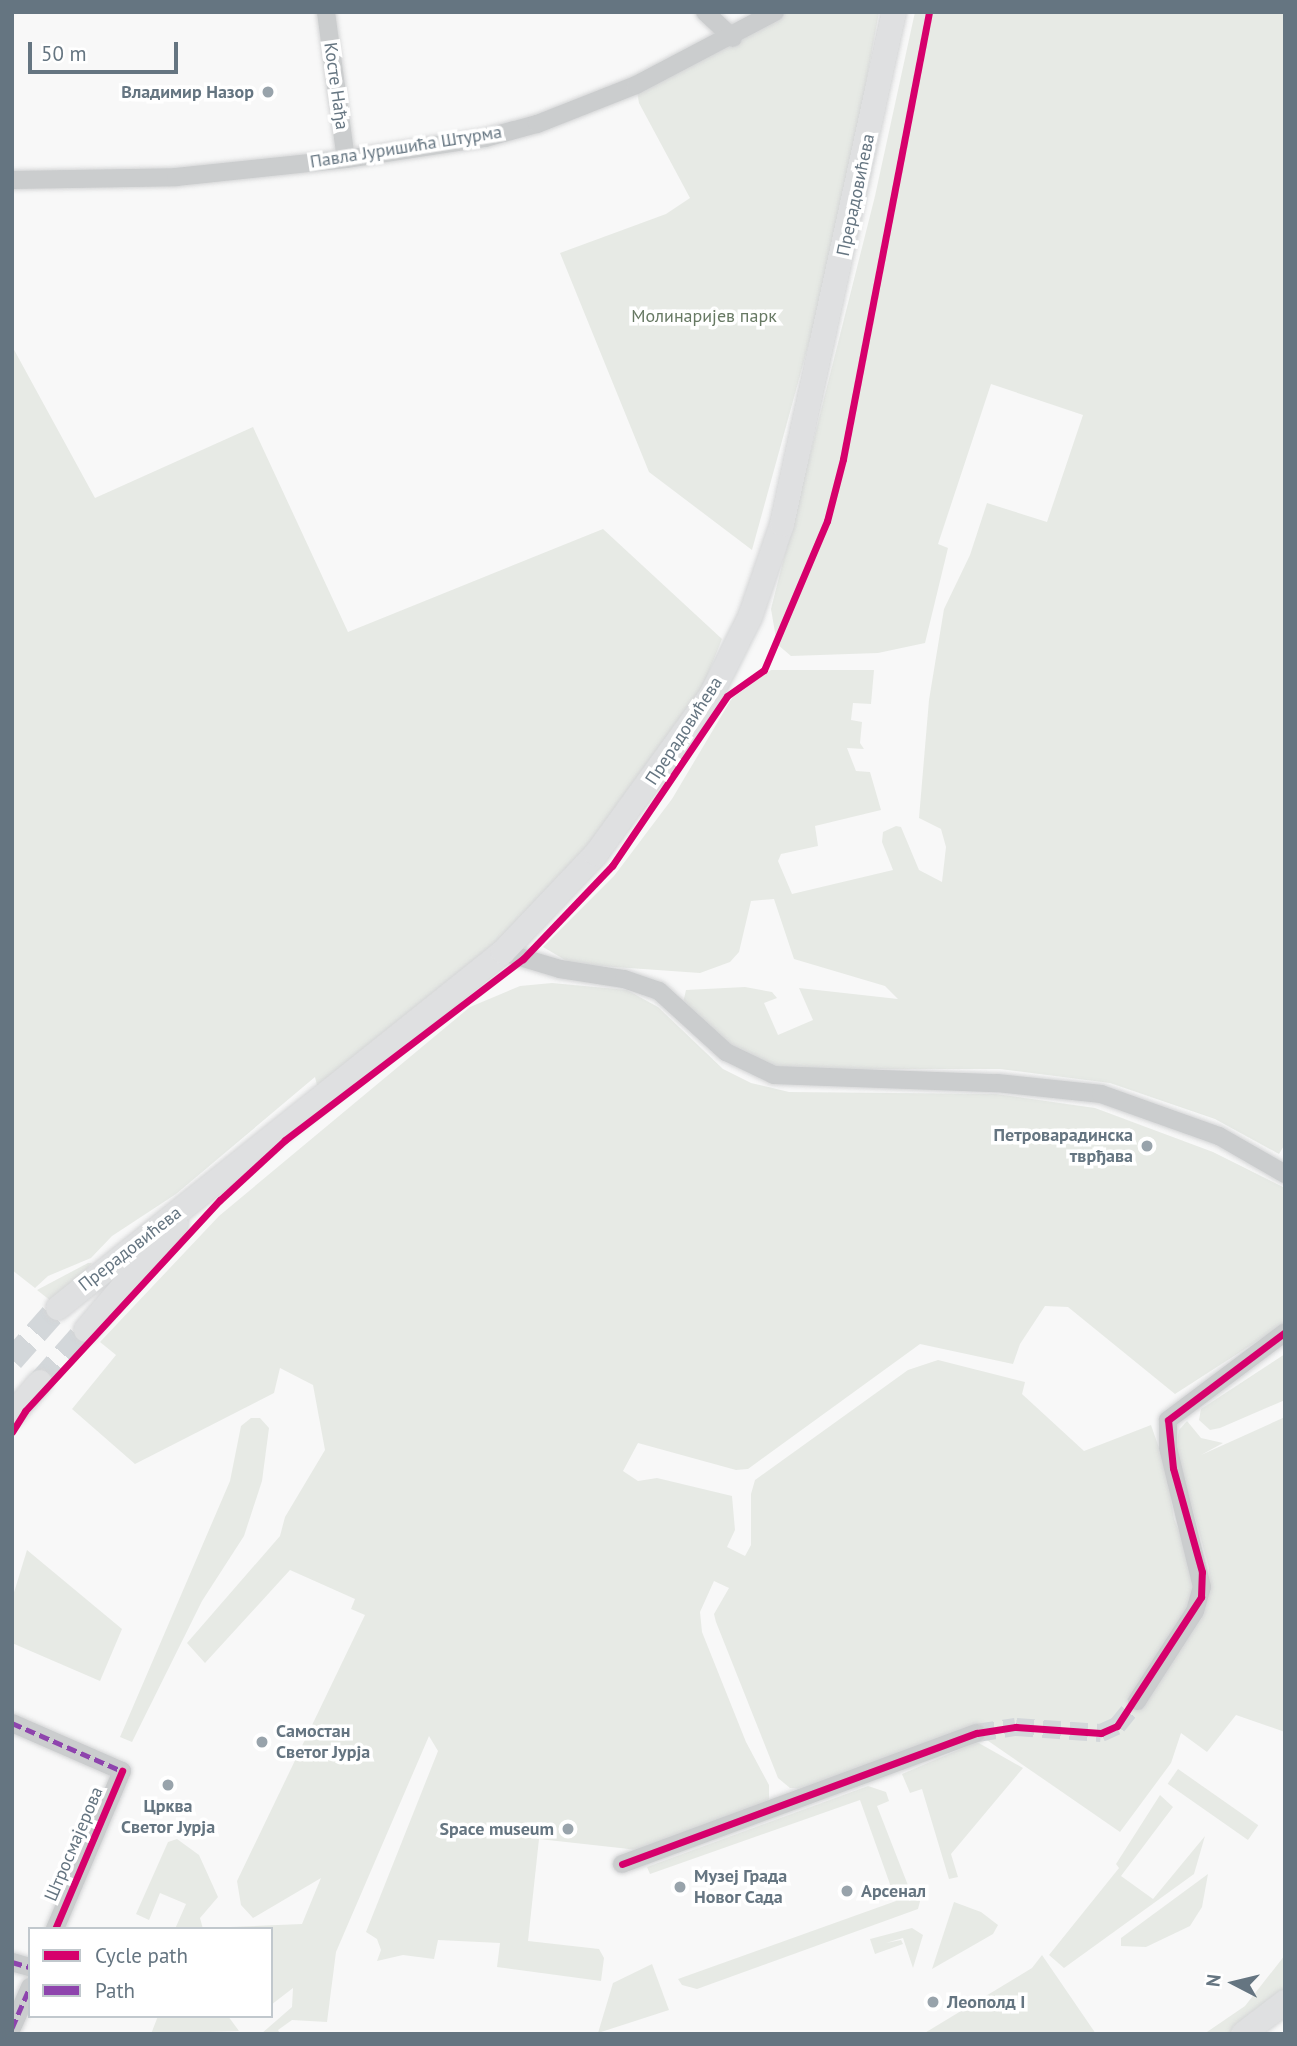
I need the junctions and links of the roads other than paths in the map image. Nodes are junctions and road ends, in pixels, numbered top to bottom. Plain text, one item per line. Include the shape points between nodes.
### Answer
1 (326, 12) edge
2 (705, 12) edge
3 (775, 12) edge
4 (894, 12) edge
5 (733, 38) junction
6 (346, 159) junction
7 (12, 180) edge
8 (503, 952) junction
9 (1285, 1174) edge
10 (204, 1191) junction
11 (58, 1308) tunnel mouth
12 (86, 1330) tunnel mouth
13 (1285, 1332) edge
14 (40, 1382) tunnel mouth
15 (12, 1415) edge
16 (1137, 1701) tunnel mouth
17 (12, 1723) edge
18 (977, 1733) tunnel mouth
19 (622, 1864) dead end
20 (56, 1927) edge
21 (28, 1992) edge
22 (1285, 2002) edge
23 (12, 2028) edge
24 (1243, 2034) edge

1 - 6 street, Косте Нађа
2 - 5 street
3 - 5 street, Павла Јуришића Штурма
4 - 8 main road, Прерадовићева via 782,524 750,617 711,695 676,748 596,854
5 - 6 street, Павла Јуришића Штурма via 636,85 537,124 485,138
6 - 7 street, Павла Јуришића Штурма via 176,177
8 - 9 street via 560,968 624,978 659,991 726,1052 774,1075 997,1083 1101,1094 1219,1136
8 - 10 main road, Прерадовићева
10 - 11 main road, Прерадовићева
10 - 12 main road, Прерадовићева
13 - 16 street via 1168,1420 1168,1447 1202,1587 1195,1611
14 - 15 main road
17 - 20 street, Штросмајерова via 122,1771
18 - 19 street
21 - 23 street
22 - 24 main road

